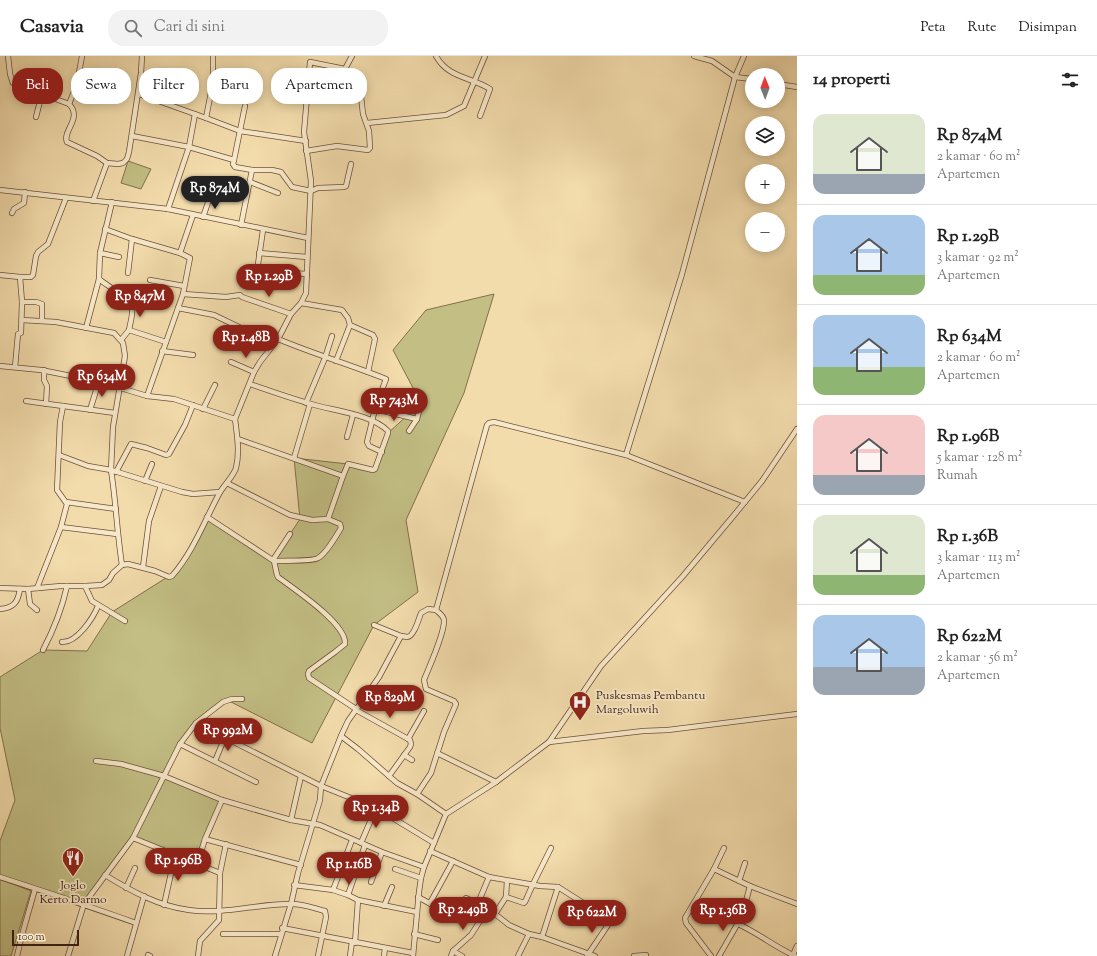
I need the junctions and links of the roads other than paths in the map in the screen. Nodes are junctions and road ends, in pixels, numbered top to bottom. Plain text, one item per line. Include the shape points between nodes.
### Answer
1 (8, 56) edge
2 (82, 56) edge
3 (142, 56) edge
4 (213, 56) edge
5 (309, 56) edge
6 (352, 56) edge
7 (436, 56) edge
8 (485, 56) edge
9 (694, 56) edge
10 (744, 56) edge
11 (310, 62) junction
12 (340, 68) edge
13 (346, 68) edge
14 (735, 76) junction
15 (745, 78) edge
16 (12, 80) edge
17 (475, 82) junction
18 (785, 85) edge
19 (797, 87) edge
20 (138, 94) junction
21 (63, 102) edge
22 (39, 104) edge
23 (69, 104) junction
24 (362, 104) edge
25 (245, 106) dead end
26 (196, 114) junction
27 (480, 116) dead end
28 (36, 117) dead end
29 (206, 118) junction
30 (367, 123) junction
31 (240, 130) junction
32 (132, 136) junction
33 (306, 141) junction
34 (189, 147) junction
35 (306, 151) junction
36 (234, 160) junction
37 (107, 163) junction
38 (351, 164) dead end
39 (252, 170) junction
40 (250, 182) junction
41 (0, 190) edge
42 (311, 191) junction
43 (25, 192) junction
44 (278, 193) dead end
45 (66, 198) junction
46 (210, 198) dead end
47 (93, 200) junction
48 (112, 202) junction
49 (168, 210) junction
50 (12, 213) dead end
51 (193, 215) junction
52 (204, 217) junction
53 (241, 225) junction
54 (105, 229) junction
55 (263, 230) junction
56 (308, 238) junction
57 (132, 239) junction
58 (100, 253) junction
59 (180, 253) junction
60 (259, 253) junction
61 (119, 257) dead end
62 (307, 257) junction
63 (128, 273) dead end
64 (307, 274) junction
65 (0, 275) edge
66 (20, 277) junction
67 (99, 279) junction
68 (150, 280) dead end
69 (184, 286) junction
70 (183, 294) junction
71 (22, 302) junction
72 (301, 303) junction
73 (178, 308) junction
74 (291, 314) junction
75 (22, 320) junction
76 (42, 321) junction
77 (350, 325) junction
78 (86, 328) junction
79 (129, 330) junction
80 (332, 336) dead end
81 (278, 338) junction
82 (122, 340) junction
83 (166, 342) junction
84 (274, 344) junction
85 (162, 351) junction
86 (193, 355) dead end
87 (325, 358) junction
88 (336, 361) junction
89 (231, 362) dead end
90 (0, 366) edge
91 (16, 367) junction
92 (44, 370) junction
93 (254, 372) junction
94 (368, 372) junction
95 (99, 381) junction
96 (250, 384) junction
97 (215, 385) dead end
98 (119, 387) junction
99 (147, 396) junction
100 (26, 401) dead end
101 (308, 403) junction
102 (422, 403) dead end
103 (46, 404) junction
104 (63, 406) junction
105 (192, 406) junction
106 (203, 409) junction
107 (375, 409) junction
108 (90, 410) junction
109 (115, 413) junction
110 (353, 415) junction
111 (235, 419) junction
112 (417, 419) junction
113 (371, 420) junction
114 (797, 429) edge
115 (410, 431) dead end
116 (347, 437) dead end
117 (238, 439) junction
118 (382, 452) junction
119 (59, 455) junction
120 (626, 455) junction
121 (294, 458) junction
122 (152, 464) dead end
123 (113, 471) junction
124 (343, 476) junction
125 (145, 481) junction
126 (227, 483) junction
127 (161, 486) junction
128 (220, 492) junction
129 (66, 502) junction
130 (745, 502) junction
131 (116, 509) junction
132 (208, 517) junction
133 (328, 520) junction
134 (61, 527) junction
135 (117, 534) junction
136 (290, 534) dead end
137 (274, 560) junction
138 (122, 565) junction
139 (143, 567) junction
140 (67, 586) junction
141 (85, 586) junction
142 (0, 588) edge
143 (37, 588) junction
144 (20, 589) junction
145 (28, 589) junction
146 (98, 606) junction
147 (0, 609) edge
148 (37, 610) dead end
149 (436, 610) junction
150 (125, 621) dead end
151 (374, 625) dead end
152 (401, 636) junction
153 (62, 642) dead end
154 (43, 650) dead end
155 (242, 699) dead end
156 (356, 709) junction
157 (424, 711) dead end
158 (797, 714) edge
159 (196, 722) junction
160 (341, 736) junction
161 (225, 737) junction
162 (408, 739) junction
163 (549, 742) junction
164 (180, 744) junction
165 (437, 753) junction
166 (404, 755) junction
167 (412, 760) dead end
168 (96, 761) dead end
169 (215, 761) junction
170 (164, 776) junction
171 (301, 776) junction
172 (389, 776) junction
173 (256, 782) dead end
174 (496, 782) junction
175 (320, 786) junction
176 (417, 794) junction
177 (222, 800) junction
178 (376, 808) junction
179 (446, 814) junction
180 (291, 820) junction
181 (314, 824) junction
182 (133, 838) junction
183 (205, 839) junction
184 (352, 840) junction
185 (434, 843) junction
186 (226, 844) junction
187 (363, 844) junction
188 (551, 848) dead end
189 (724, 848) dead end
190 (430, 851) junction
191 (382, 852) junction
192 (174, 855) junction
193 (453, 861) junction
194 (745, 863) dead end
195 (197, 865) junction
196 (301, 865) junction
197 (424, 867) junction
198 (135, 868) dead end
199 (395, 869) dead end
200 (714, 869) junction
201 (220, 873) junction
202 (105, 874) junction
203 (0, 876) edge
204 (488, 877) junction
205 (421, 878) junction
206 (508, 881) junction
207 (739, 881) junction
208 (371, 882) dead end
209 (533, 884) junction
210 (294, 885) junction
211 (750, 886) junction
212 (392, 887) dead end
213 (558, 887) junction
214 (126, 888) junction
215 (35, 889) junction
216 (333, 890) junction
217 (348, 894) junction
218 (144, 896) junction
219 (418, 897) junction
220 (506, 897) junction
221 (358, 900) junction
222 (430, 902) junction
223 (462, 902) dead end
224 (478, 903) junction
225 (84, 904) junction
226 (290, 904) junction
227 (797, 904) edge
228 (164, 905) junction
229 (384, 906) junction
230 (438, 908) dead end
231 (487, 910) junction
232 (220, 911) junction
233 (417, 912) junction
234 (495, 914) junction
235 (136, 923) junction
236 (738, 924) junction
237 (282, 928) junction
238 (223, 934) dead end
239 (281, 934) junction
240 (414, 934) junction
241 (529, 934) junction
242 (321, 936) junction
243 (542, 937) junction
244 (438, 940) dead end
245 (354, 942) junction
246 (797, 946) edge
247 (385, 948) junction
248 (399, 953) edge
249 (452, 954) edge
250 (68, 955) edge
251 (413, 955) edge
252 (587, 955) edge
253 (17, 956) edge
254 (74, 956) edge
255 (127, 956) edge
256 (198, 956) edge
257 (275, 956) edge
258 (318, 956) edge
259 (350, 956) edge
260 (384, 956) edge
261 (462, 956) edge
262 (518, 956) edge
263 (595, 956) edge
264 (634, 956) edge
265 (646, 956) edge
266 (711, 956) edge
267 (719, 956) edge
268 (794, 956) edge

1 - 16 street
2 - 23 street via 77,84
3 - 20 street
4 - 29 street via 213,82
5 - 11 street
6 - 13 street
7 - 17 street via 448,70
8 - 17 street
9 - 14 street via 712,61
10 - 14 street
11 - 12 street
11 - 33 street via 304,132
14 - 15 street
14 - 120 street via 682,274
17 - 27 street via 490,89
17 - 30 street via 464,106 446,115
18 - 19 street
20 - 26 street
20 - 32 street
21 - 23 street
22 - 28 street
23 - 37 street via 74,112 66,141
24 - 30 street
25 - 31 street
26 - 29 street
26 - 34 street
29 - 31 street
30 - 35 street via 369,150 337,146
31 - 33 street
31 - 36 street
32 - 34 street
32 - 37 street via 125,162
33 - 35 street
34 - 36 street
34 - 49 street
35 - 42 street
36 - 39 street via 235,167
37 - 47 street
38 - 42 street via 346,186
39 - 40 street
39 - 42 street via 281,172 292,187
40 - 44 street
40 - 53 street
41 - 43 street
42 - 56 street
43 - 45 street
43 - 50 street via 24,203
45 - 47 street
45 - 66 street via 48,244 36,256 33,275
46 - 52 street
47 - 48 street
48 - 49 street
48 - 54 street
49 - 51 street
51 - 52 street
51 - 59 street
52 - 53 street
53 - 55 street
54 - 57 street
54 - 58 street
55 - 56 street
55 - 60 street
56 - 62 street
57 - 59 street
57 - 63 street
58 - 61 street
58 - 67 street
59 - 69 street via 190,258
60 - 62 street
60 - 64 street via 256,270 258,271
62 - 64 street
64 - 72 street via 306,293
65 - 66 street
66 - 71 street
67 - 78 street
67 - 79 street via 132,306
68 - 69 street
69 - 70 street
70 - 73 street
70 - 74 street via 226,297 240,295
71 - 75 street
71 - 76 street via 42,304
72 - 74 street
72 - 77 street via 342,310
73 - 83 street
73 - 84 street via 214,315
74 - 81 street
75 - 76 street
75 - 91 street via 22,333 18,334
76 - 78 street
77 - 88 street
77 - 94 street via 375,337
78 - 82 street via 114,333
79 - 82 street
79 - 83 street
80 - 87 street
81 - 84 street
81 - 87 street
82 - 98 street via 125,356
83 - 85 street
84 - 93 street
85 - 86 street
85 - 99 street
87 - 88 street
87 - 101 street
88 - 94 street
89 - 93 street
90 - 91 street
91 - 92 street
92 - 95 street
92 - 103 street via 47,386
93 - 96 street
94 - 107 street via 386,379
95 - 98 street
95 - 108 street
96 - 101 street
96 - 111 street
97 - 106 street
98 - 99 street
98 - 109 street
99 - 105 street
100 - 103 street
101 - 110 street
101 - 121 street
102 - 112 street
103 - 104 street
104 - 108 street
104 - 119 street
105 - 106 street
105 - 123 street via 169,454 131,444
106 - 111 street
107 - 112 street
107 - 113 street
108 - 109 street
109 - 123 street
110 - 113 street
110 - 116 street
111 - 117 street
112 - 115 street
113 - 118 street via 368,444
113 - 118 street via 388,431
114 - 130 street
117 - 121 street
117 - 126 street via 235,470
118 - 124 street via 374,470 348,464
119 - 123 street via 88,466
119 - 129 street via 57,490
120 - 130 street
120 - 149 street via 494,422 489,423
121 - 124 street
122 - 125 street
123 - 125 street
123 - 131 street
124 - 133 street
125 - 127 street
126 - 128 street
126 - 133 street via 290,515 312,520
127 - 128 street via 193,494
127 - 139 street via 149,521
128 - 132 street
129 - 131 street
129 - 134 street
130 - 163 street via 683,576 601,666
131 - 135 street
132 - 137 street
132 - 139 street via 192,550 172,576
133 - 137 street via 340,524 341,528 320,557 313,560
134 - 135 street
134 - 143 street
135 - 138 street
136 - 137 street
137 - 156 street via 278,577 327,614 344,636 344,644 310,671 309,678
138 - 139 street
138 - 141 street via 102,584
140 - 141 street
140 - 143 street
140 - 154 street via 62,609
141 - 146 street via 92,601
142 - 144 street
143 - 145 street
144 - 145 street
144 - 147 street via 17,601 6,609
145 - 148 street via 30,604
146 - 150 street
146 - 153 street via 92,619 73,640
149 - 152 street via 421,612 411,636
149 - 165 street via 442,616 443,626 424,685 426,689 456,704
151 - 152 street
152 - 156 street via 379,677
155 - 159 street via 223,702
156 - 160 street
156 - 162 street
157 - 162 street
158 - 163 street
159 - 161 street
159 - 164 street
160 - 172 street
160 - 175 street
161 - 169 street
161 - 171 street
162 - 166 street via 411,744
163 - 174 street
164 - 169 street
164 - 170 street
165 - 174 street
165 - 176 street via 431,773
166 - 167 street
166 - 172 street
168 - 170 street via 121,764
169 - 173 street
170 - 177 street
170 - 182 street
171 - 175 street
171 - 180 street
172 - 176 street
174 - 179 street
175 - 178 street
175 - 181 street via 320,800
176 - 179 street
177 - 180 street
177 - 183 street
178 - 185 street
178 - 187 street
179 - 185 street
180 - 181 street
181 - 184 street
181 - 196 street
182 - 192 street
182 - 202 street
183 - 186 street
183 - 195 street
184 - 187 street
184 - 216 street
185 - 190 street
186 - 196 street
186 - 201 street
187 - 191 street
187 - 217 street
188 - 209 street
189 - 200 street
190 - 193 street
190 - 197 street
191 - 197 street
191 - 208 street
192 - 195 street
192 - 228 street
193 - 204 street
193 - 222 street
194 - 207 street
195 - 201 street
196 - 210 street
197 - 205 street
198 - 214 street
199 - 205 street
200 - 207 street
200 - 266 street via 684,921
201 - 232 street
202 - 214 street
202 - 225 street
203 - 215 street
204 - 206 street
204 - 224 street
205 - 219 street
206 - 209 street
206 - 220 street
207 - 211 street
209 - 213 street
209 - 220 street via 524,903
210 - 216 street
210 - 226 street
211 - 227 street
211 - 236 street
212 - 229 street
213 - 243 street
213 - 252 street via 610,920
214 - 218 street
215 - 225 street
215 - 253 street
216 - 217 street
217 - 221 street
218 - 228 street
218 - 235 street
219 - 222 street
219 - 233 street
220 - 234 street
221 - 229 street
221 - 245 street
222 - 230 street
223 - 224 street via 466,898
224 - 231 street
225 - 235 street
225 - 250 street
226 - 232 street
226 - 237 street
226 - 242 street via 325,911
228 - 232 street via 190,910
229 - 233 street
231 - 234 street
231 - 249 street via 471,934
232 - 256 street via 219,920 200,941
233 - 240 street
234 - 241 street via 509,925
235 - 255 street
236 - 267 street
236 - 268 street
237 - 239 street
237 - 242 street
238 - 239 street
239 - 257 street
240 - 244 street
240 - 251 street
241 - 243 street
241 - 262 street
242 - 245 street
242 - 258 street
243 - 252 street
245 - 247 street
245 - 259 street
246 - 268 street
247 - 248 street
247 - 260 street
248 - 251 street
249 - 261 street
250 - 254 street
252 - 263 street
264 - 265 street

